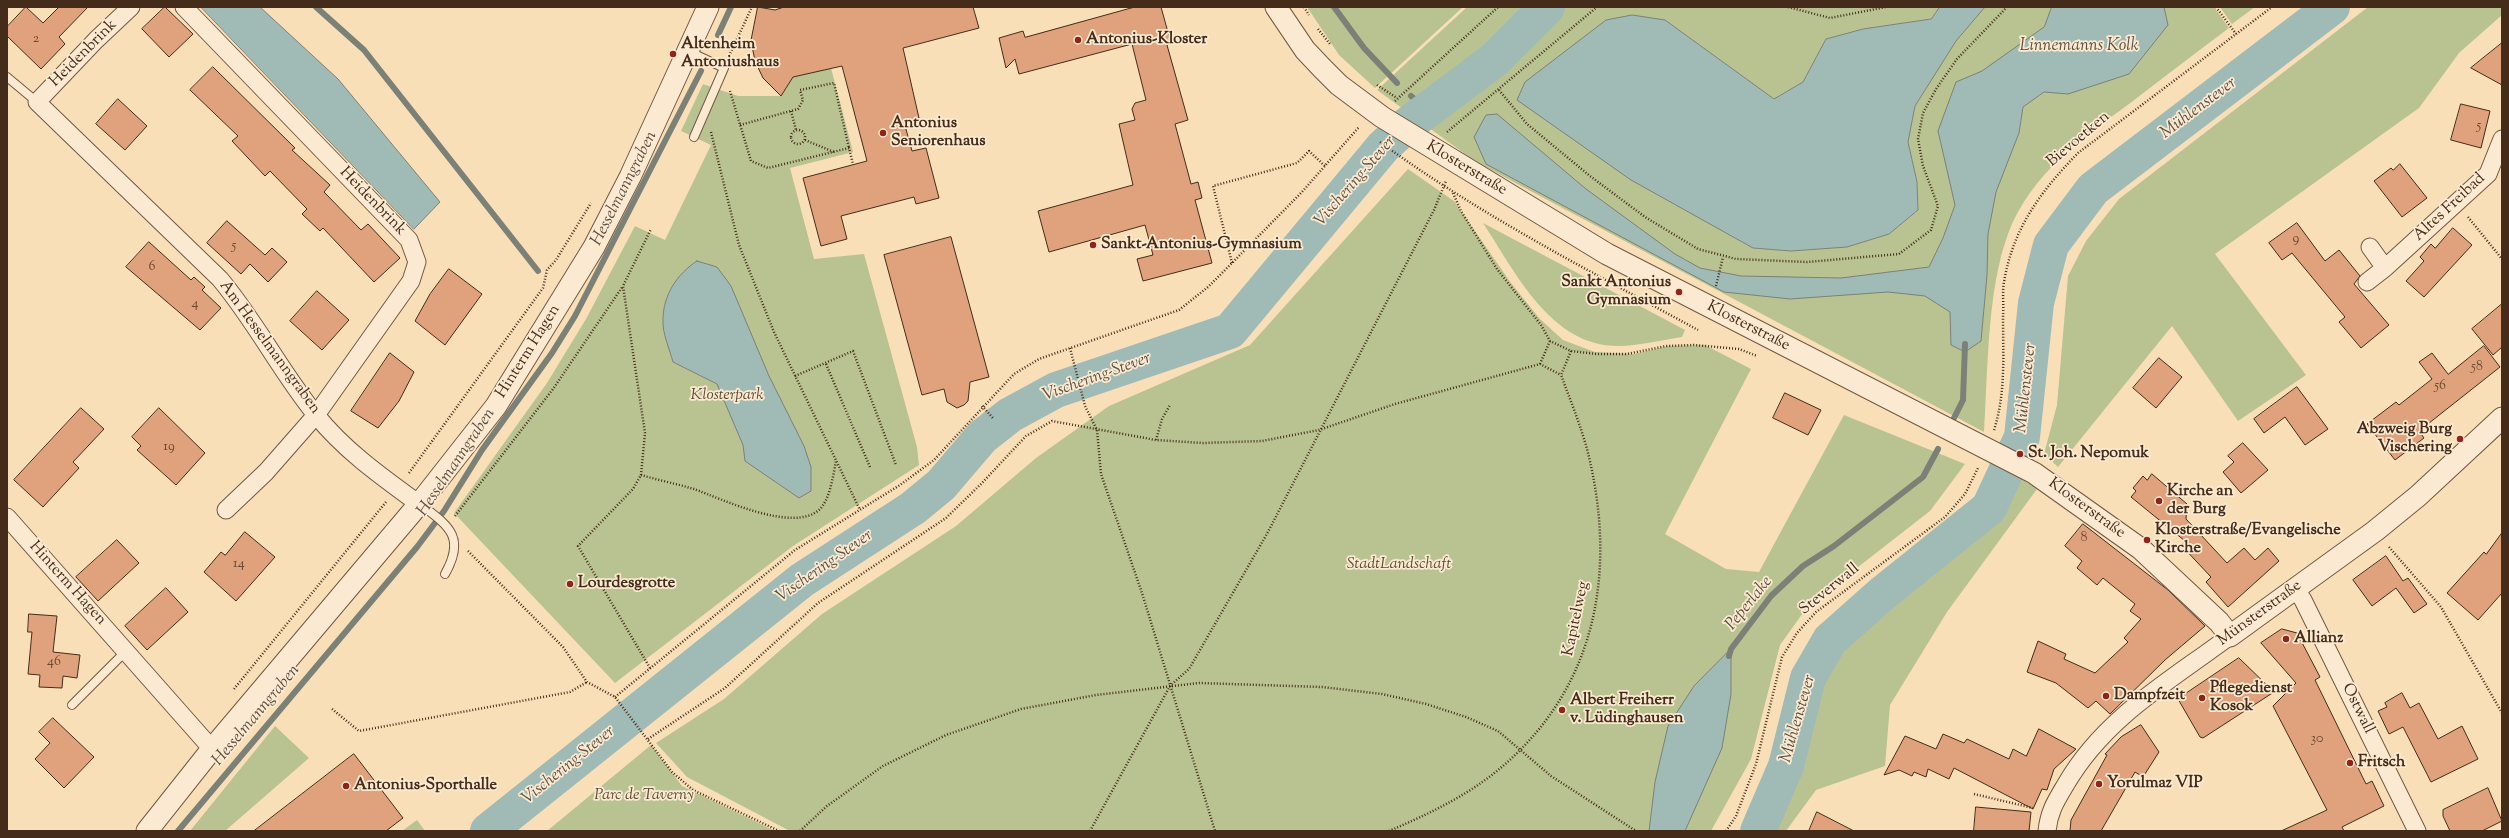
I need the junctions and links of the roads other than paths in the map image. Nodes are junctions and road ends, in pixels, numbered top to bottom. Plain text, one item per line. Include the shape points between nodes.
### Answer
1 (131, 7) edge
2 (184, 7) edge
3 (708, 7) edge
4 (1276, 7) edge
5 (688, 51) junction
6 (7, 77) edge
7 (37, 102) junction
8 (694, 137) dead end
9 (2502, 138) edge
10 (2370, 247) dead end
11 (2385, 268) junction
12 (2367, 282) dead end
13 (316, 415) junction
14 (2502, 418) edge
15 (425, 508) junction
16 (226, 510) dead end
17 (7, 517) edge
18 (445, 574) dead end
19 (2295, 588) junction
20 (2230, 636) junction
21 (126, 651) junction
22 (72, 706) dead end
23 (212, 749) junction
24 (147, 831) edge
25 (2046, 831) edge
26 (2418, 831) edge

1 - 7 street, Heidenbrink
2 - 13 street, Heidenbrink via 409,240 417,262 411,281
3 - 5 street, Hinterm Hagen
4 - 20 street, Klosterstraße via 1305,50 1322,68 1339,85 1382,117 1607,254 2034,473 2141,549 2219,622
5 - 8 lane via 724,68
5 - 15 street, Hinterm Hagen via 630,177 594,247 496,406
6 - 7 lane
7 - 13 street, Am Hesselmanngraben via 220,279 243,306
9 - 11 street, Altes Freibad via 2488,174
10 - 11 street
11 - 12 street, Altes Freibad
13 - 15 street, Am Hesselmanngraben via 353,455
13 - 16 street, Heidenbrink via 266,472
14 - 19 street, Münsterstraße via 2418,496 2375,531
15 - 18 lane via 446,524 455,540 452,560
15 - 23 street, Hinterm Hagen
17 - 21 street, Hinterm Hagen
19 - 20 street, Münsterstraße
19 - 26 street, Ostwall
20 - 25 street, Münsterstraße via 2133,705 2093,744 2049,812
21 - 22 lane
21 - 23 street, Hinterm Hagen
23 - 24 street, Hinterm Hagen

